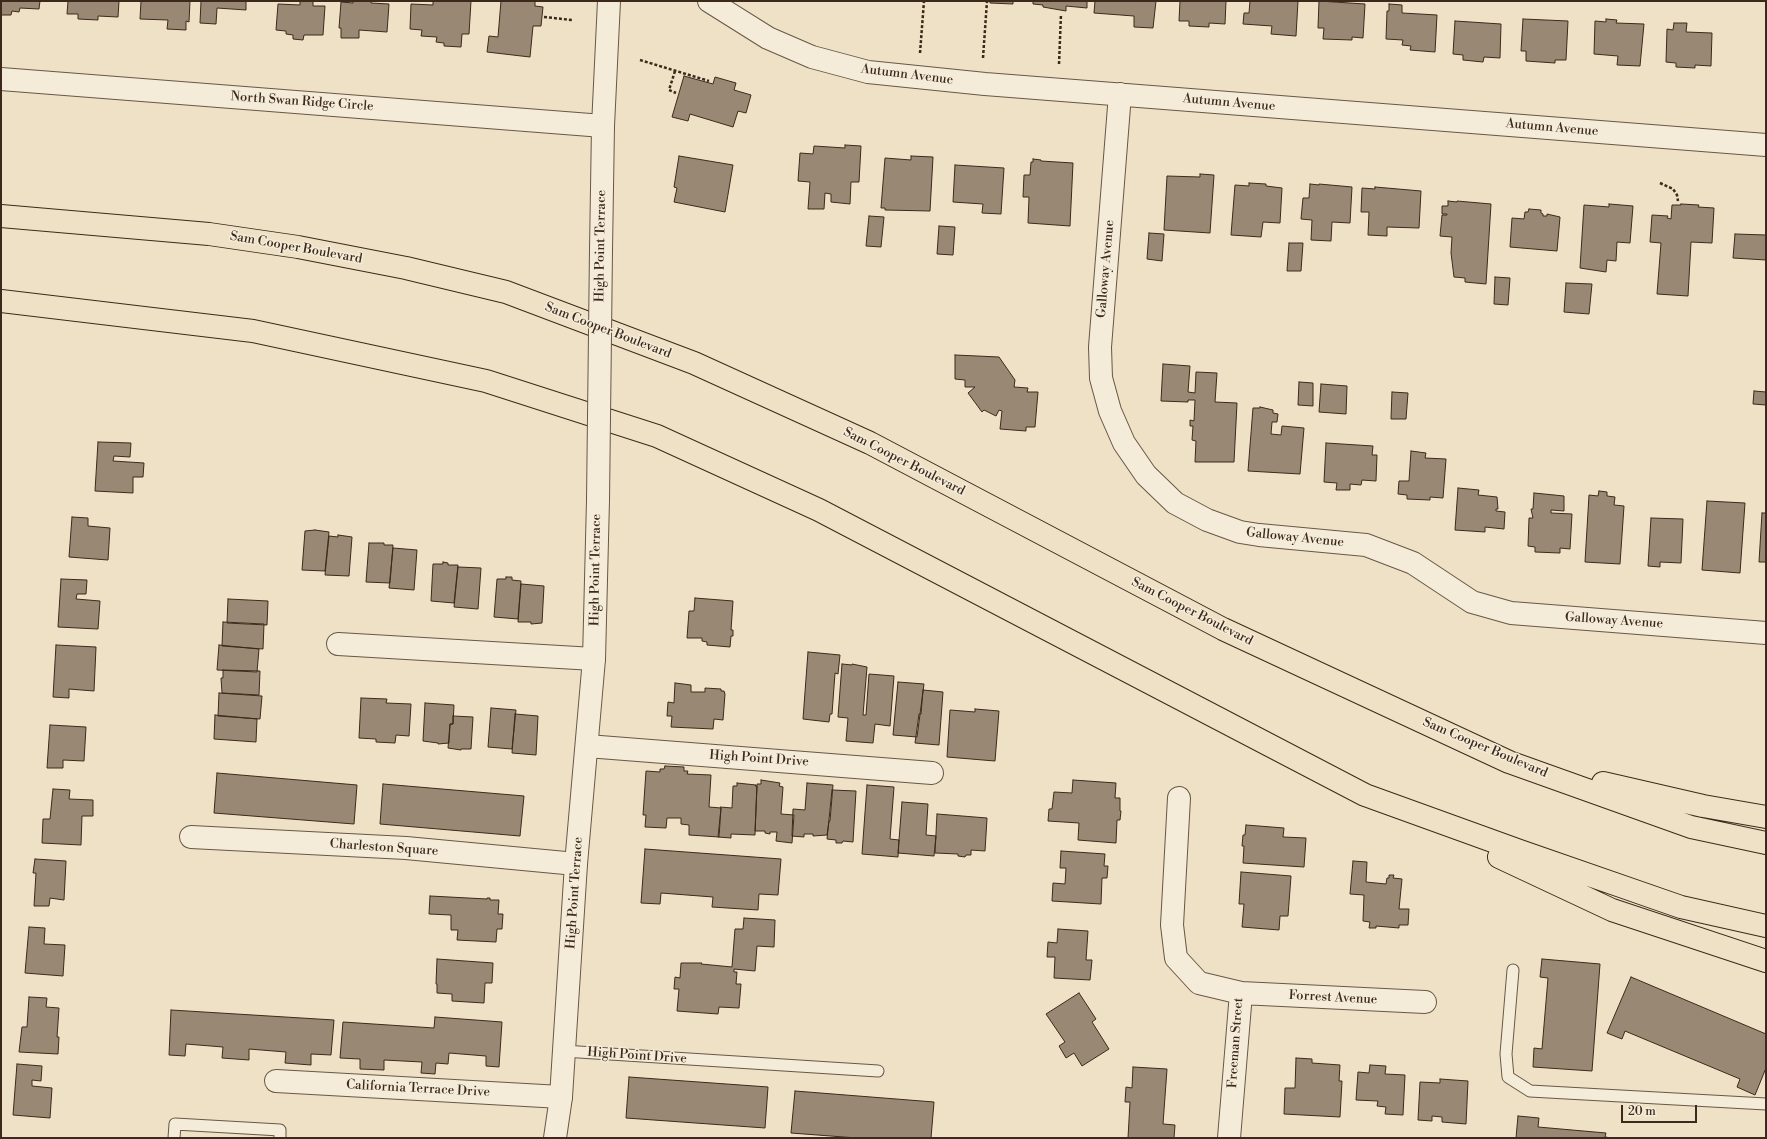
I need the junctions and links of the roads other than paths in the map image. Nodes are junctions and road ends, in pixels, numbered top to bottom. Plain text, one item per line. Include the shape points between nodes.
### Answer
1 (609, 1) edge
2 (709, 1) edge
3 (1, 80) edge
4 (1120, 94) junction
5 (602, 126) junction
6 (1766, 145) edge
7 (1, 216) edge
8 (1, 301) edge
9 (1766, 632) edge
10 (338, 644) dead end
11 (594, 659) junction
12 (587, 746) junction
13 (1509, 762) junction
14 (932, 773) dead end
15 (1365, 795) junction
16 (1179, 798) dead end
17 (1766, 817) edge
18 (191, 837) dead end
19 (1766, 843) edge
20 (576, 864) junction
21 (1766, 926) edge
22 (1766, 961) edge
23 (1513, 970) dead end
24 (1241, 993) junction
25 (1425, 1002) dead end
26 (563, 1051) junction
27 (878, 1071) dead end
28 (276, 1081) dead end
29 (561, 1097) junction
30 (1766, 1104) edge
31 (174, 1138) edge
32 (280, 1138) edge
33 (555, 1138) edge
34 (1229, 1138) edge

1 - 5 street, High Point Terrace
2 - 4 street, Autumn Avenue via 768,38 812,57 853,68 912,77
3 - 5 street, North Swan Ridge Circle
4 - 6 street, Autumn Avenue
4 - 9 street, Galloway Avenue via 1100,347 1101,378 1110,411 1124,443 1146,475 1175,503 1207,520 1240,532 1366,546 1413,563 1472,602 1511,612
5 - 11 street, High Point Terrace, bridge
7 - 13 highway, Sam Cooper Boulevard via 209,234 298,247 406,268 506,292 694,363 870,443 1223,629
8 - 15 highway via 261,333 486,380 657,436 820,510
10 - 11 street
11 - 12 street, High Point Terrace
12 - 14 street, High Point Drive
12 - 20 street, High Point Terrace
13 - 17 highway via 1703,806
13 - 19 highway, Sam Cooper Boulevard via 1691,827
15 - 21 highway via 1681,907
15 - 22 highway via 1612,910
16 - 24 street, Freeman Street via 1172,925 1176,958 1199,983
18 - 20 street, Charleston Square via 406,848
20 - 26 street, High Point Terrace
23 - 30 lane via 1506,1054 1508,1077 1530,1091
24 - 25 street, Forrest Avenue
24 - 34 street, Freeman Street
26 - 27 lane, High Point Drive
26 - 29 street, High Point Terrace
28 - 29 street, California Terrace Drive
29 - 33 street, High Point Terrace
31 - 32 lane via 175,1124 280,1130

